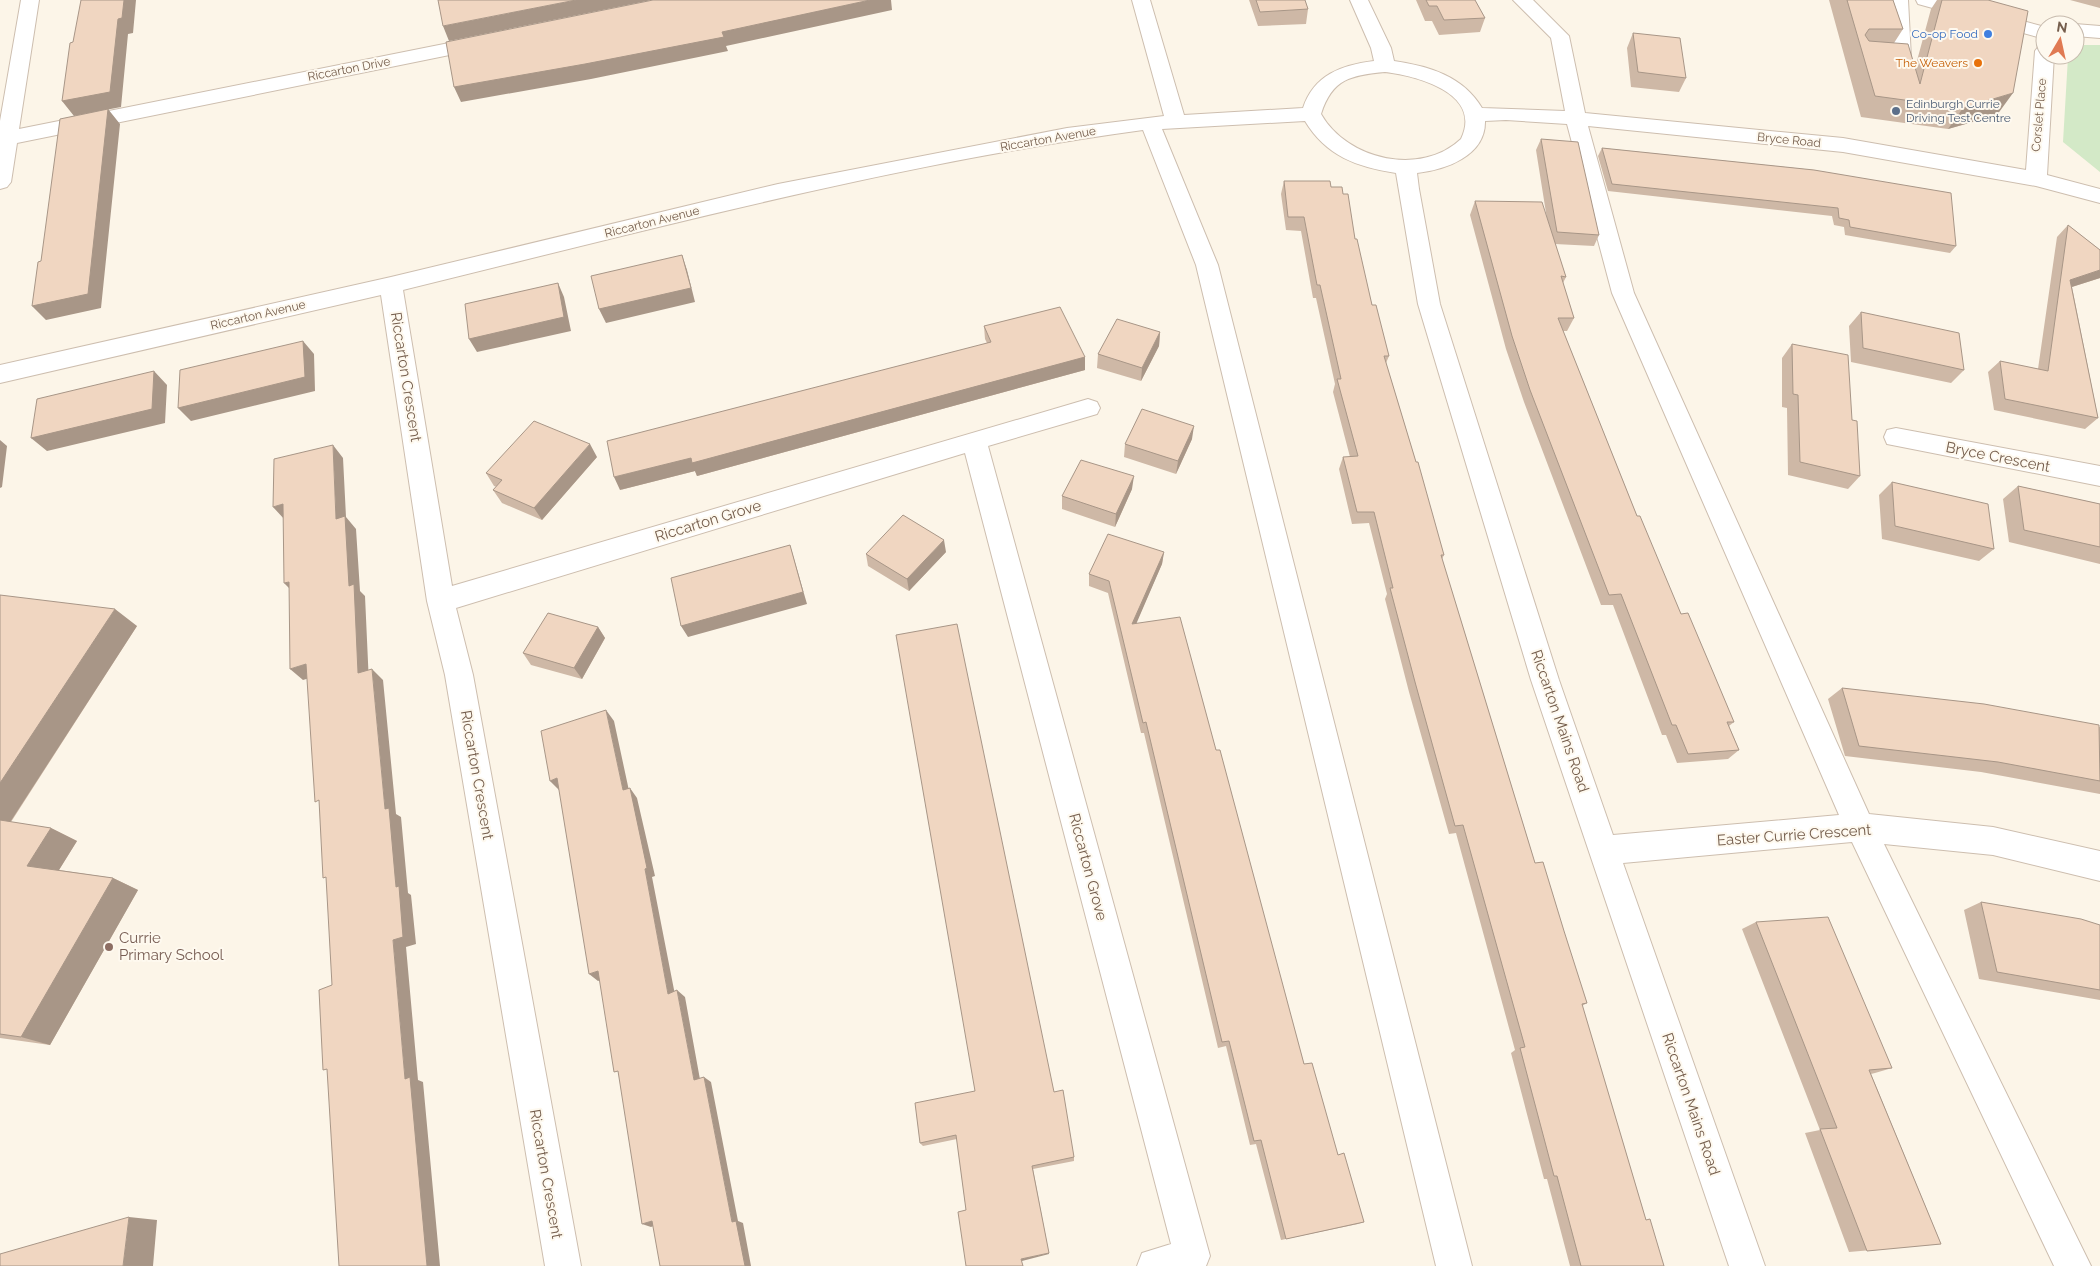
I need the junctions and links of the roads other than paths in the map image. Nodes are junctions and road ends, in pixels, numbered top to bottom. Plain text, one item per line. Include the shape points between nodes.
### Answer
1 (30, 0) edge
2 (1141, 0) edge
3 (1359, 0) edge
4 (1522, 0) edge
5 (1899, 0) edge
6 (1925, 0) edge
7 (2035, 30) edge
8 (2085, 31) edge
9 (2100, 32) edge
10 (504, 38) edge
11 (1862, 56) edge
12 (2044, 65) edge
13 (1385, 66) junction
14 (1311, 114) junction
15 (1474, 115) junction
16 (1576, 118) junction
17 (1163, 122) junction
18 (8, 138) junction
19 (1406, 166) junction
20 (2036, 179) junction
21 (0, 182) edge
22 (2100, 196) edge
23 (391, 285) junction
24 (0, 374) edge
25 (1088, 408) dead end
26 (1896, 437) dead end
27 (974, 441) junction
28 (2100, 476) edge
29 (441, 601) junction
30 (1860, 827) junction
31 (1604, 850) junction
32 (2100, 866) edge
33 (562, 1266) edge
34 (1155, 1266) edge
35 (1454, 1266) edge
36 (1747, 1266) edge
37 (2073, 1266) edge

1 - 18 street
2 - 17 street
3 - 13 street
4 - 16 street via 1560,36
5 - 11 street via 1901,58
6 - 7 street
8 - 9 street
10 - 18 street, Riccarton Drive
12 - 20 street, Corslet Place
13 - 14 street via 1341,74 1325,84 1315,97
13 - 15 street via 1424,73 1452,86 1466,100
14 - 17 street, Riccarton Avenue
14 - 19 street via 1333,143 1354,156 1379,164
15 - 16 street, Bryce Road
15 - 19 street via 1475,130 1468,145 1453,157 1431,164
16 - 20 street, Bryce Road via 1843,145
16 - 30 street via 1623,293
17 - 23 street, Riccarton Avenue via 1067,134 778,191
17 - 35 street via 1207,265
18 - 21 street
19 - 31 street, Riccarton Mains Road via 1429,304 1545,680
20 - 22 street, Bryce Road
23 - 24 street, Riccarton Avenue
23 - 29 street, Riccarton Crescent
25 - 27 street, Riccarton Grove
26 - 28 street, Bryce Crescent
27 - 29 street, Riccarton Grove
27 - 34 street, Riccarton Grove via 1192,1256
29 - 33 street, Riccarton Crescent via 459,675
30 - 31 street, Easter Currie Crescent
30 - 32 street, Easter Currie Crescent via 1993,841
30 - 37 street
31 - 36 street, Riccarton Mains Road

